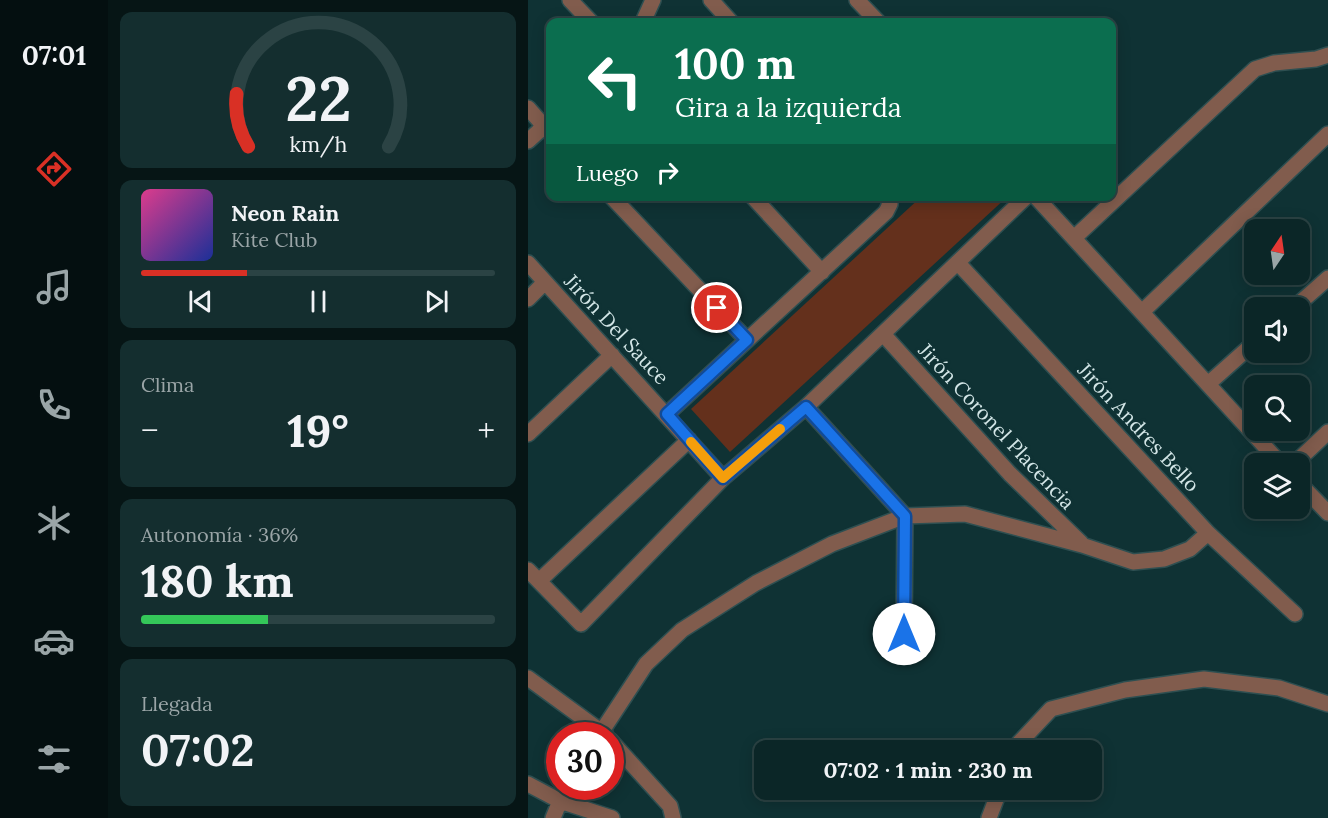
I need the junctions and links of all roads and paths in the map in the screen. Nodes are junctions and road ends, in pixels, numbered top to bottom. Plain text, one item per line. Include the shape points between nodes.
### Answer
1 (570, 0) edge
2 (652, 0) edge
3 (711, 0) edge
4 (857, 0) edge
5 (587, 18) edge
6 (645, 18) edge
7 (728, 18) edge
8 (874, 18) edge
9 (1328, 55) edge
10 (528, 108) edge
11 (546, 125) edge
12 (546, 128) edge
13 (1328, 134) edge
14 (528, 141) edge
15 (1116, 199) edge
16 (616, 201) edge
17 (757, 201) edge
18 (889, 201) edge
19 (1022, 201) edge
20 (1040, 201) edge
21 (1114, 201) edge
22 (1074, 238) junction
23 (528, 263) edge
24 (958, 263) junction
25 (822, 272) junction
26 (1328, 278) edge
27 (545, 282) junction
28 (1306, 297) edge
29 (528, 298) edge
30 (1143, 311) junction
31 (883, 334) junction
32 (747, 340) junction
33 (1244, 352) edge
34 (612, 355) junction
35 (1209, 384) junction
36 (806, 407) junction
37 (667, 414) junction
38 (1328, 432) edge
39 (528, 434) edge
40 (689, 440) junction
41 (1271, 453) edge
42 (1306, 453) edge
43 (723, 478) junction
44 (1310, 494) edge
45 (1328, 513) edge
46 (905, 516) junction
47 (1208, 533) junction
48 (1083, 545) junction
49 (533, 575) edge
50 (1295, 614) dead end
51 (904, 634) dead end
52 (528, 678) edge
53 (1328, 704) edge
54 (588, 722) edge
55 (613, 722) edge
56 (1022, 740) edge
57 (624, 755) edge
58 (528, 784) edge
59 (995, 800) edge
60 (560, 801) junction
61 (553, 818) edge
62 (612, 818) edge
63 (673, 818) edge
64 (988, 818) edge

1 - 5 street
2 - 6 street
3 - 7 street
4 - 8 street
9 - 15 street via 1255,69
10 - 11 street
12 - 14 street
13 - 30 street
16 - 32 street
17 - 25 street
18 - 25 street via 886,212
19 - 24 street
20 - 22 street
21 - 22 street
22 - 30 street
23 - 27 street, Jirón Del Sauce
24 - 31 street
24 - 47 street, Jirón Andres Bello
25 - 32 street
26 - 28 street
27 - 29 street
27 - 34 street, Jirón Del Sauce
30 - 35 street
31 - 36 street
31 - 48 street, Jirón Coronel Placencia via 1010,474
32 - 37 street
33 - 35 street
34 - 37 street, Jirón Del Sauce
34 - 39 street
35 - 41 street
36 - 43 street
36 - 46 street
37 - 40 street, Jirón Del Sauce
38 - 42 street
40 - 43 street, Jirón Del Sauce
40 - 49 street
43 - 49 street via 581,624
44 - 45 street
46 - 48 street via 965,514
46 - 51 street
46 - 55 street via 822,549 682,630 646,664
47 - 48 street via 1190,549 1164,560 1133,562
47 - 50 street, Jirón Andres Bello
52 - 54 street
53 - 56 street via 1279,688 1204,679 1125,690 1051,709
57 - 63 street via 670,806
58 - 60 street
59 - 64 street
60 - 61 street
60 - 62 street

